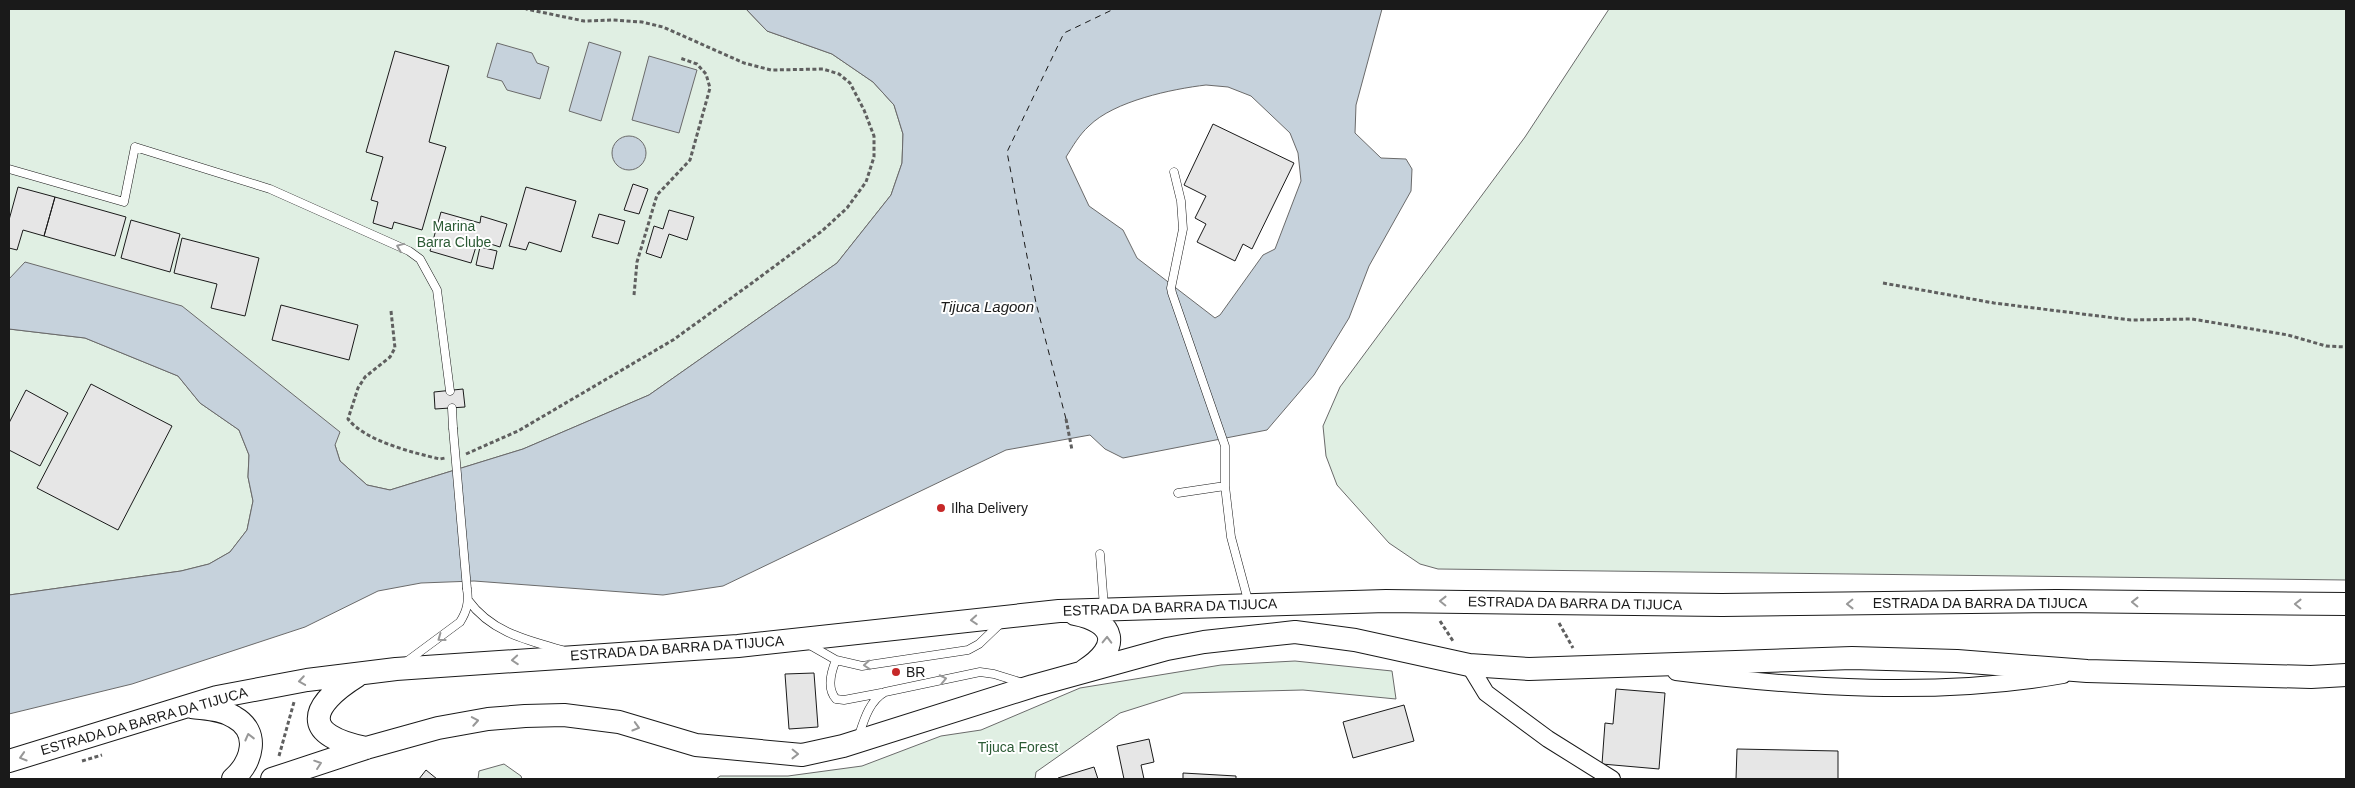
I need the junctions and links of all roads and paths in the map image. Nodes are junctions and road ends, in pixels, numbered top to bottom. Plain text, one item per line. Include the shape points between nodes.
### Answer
1 (526, 9) edge
2 (680, 58) dead end
3 (9, 169) edge
4 (1174, 172) dead end
5 (1883, 284) dead end
6 (634, 295) dead end
7 (391, 311) dead end
8 (2346, 348) edge
9 (450, 391) dead end
10 (452, 408) dead end
11 (1066, 418) dead end
12 (1072, 450) dead end
13 (463, 455) dead end
14 (448, 458) dead end
15 (1225, 486) junction
16 (1178, 493) dead end
17 (1100, 554) dead end
18 (468, 600) junction
19 (1414, 601) junction
20 (1249, 604) junction
21 (2346, 604) edge
22 (1104, 609) junction
23 (1059, 611) junction
24 (1008, 617) junction
25 (1558, 621) dead end
26 (798, 638) junction
27 (1575, 652) dead end
28 (581, 655) junction
29 (836, 660) junction
30 (1469, 665) junction
31 (396, 669) junction
32 (360, 674) junction
33 (1078, 674) junction
34 (2346, 675) edge
35 (1032, 686) junction
36 (886, 692) junction
37 (294, 696) dead end
38 (187, 706) junction
39 (856, 742) junction
40 (366, 748) junction
41 (9, 761) edge
42 (276, 770) edge
43 (233, 779) edge
44 (1612, 779) edge

1 - 13 path via 584,21 622,20 663,27 744,63 771,70 823,69 839,74 850,83 864,110 874,136 874,157 866,182 847,208 752,284 673,340 518,431
2 - 6 path via 697,64 706,74 710,88 690,160 657,195 637,262
9 -> 3 lane via 438,290 420,260 410,251 270,189 135,147 124,202
4 - 15 lane via 1183,229 1171,288 1225,446
5 - 8 path via 2131,320 2192,319
7 - 14 path via 395,348 390,357 365,377 348,419 397,449
10 - 18 lane, bridge
11 - 12 path
15 - 16 lane
15 - 20 lane via 1232,538
17 - 22 lane
18 - 28 lane via 497,628
18 -> 31 lane via 466,613 460,622
19 - 20 main road, ESTRADA DA BARRA DA TIJUCA
21 -> 19 main road, ESTRADA DA BARRA DA TIJUCA via 2047,601 1722,605
19 - 30 path via 1442,623
20 - 22 main road, ESTRADA DA BARRA DA TIJUCA
22 - 23 main road, ESTRADA DA BARRA DA TIJUCA
23 - 24 main road, ESTRADA DA BARRA DA TIJUCA
33 -> 23 main road via 1105,654 1109,636 1104,625 1094,618
24 -> 26 main road, ESTRADA DA BARRA DA TIJUCA
24 -> 29 lane via 979,644 961,652 862,666
25 - 27 path
26 - 28 main road, ESTRADA DA BARRA DA TIJUCA via 738,646
26 - 29 lane
28 -> 31 main road, ESTRADA DA BARRA DA TIJUCA
29 - 36 lane via 830,677 836,699
30 - 33 main road via 1355,640 1295,632 1167,648
30 - 34 main road via 1530,669 1852,658 1957,660 2087,671
30 - 44 street via 1486,693 1548,739
31 - 32 main road, ESTRADA DA BARRA DA TIJUCA
32 -> 38 main road, ESTRADA DA BARRA DA TIJUCA via 255,688
32 - 40 main road via 325,700 318,721 321,728 336,740
33 - 35 main road
36 -> 35 lane via 980,672
35 - 39 main road
36 - 39 lane via 870,707
37 - 42 path
38 -> 41 main road, ESTRADA DA BARRA DA TIJUCA
43 -> 38 main road via 249,757 252,739 248,730 234,716 224,712
40 -> 39 main road via 438,728 488,719 564,715 619,722 696,745 758,752 802,755
42 -> 40 main road

